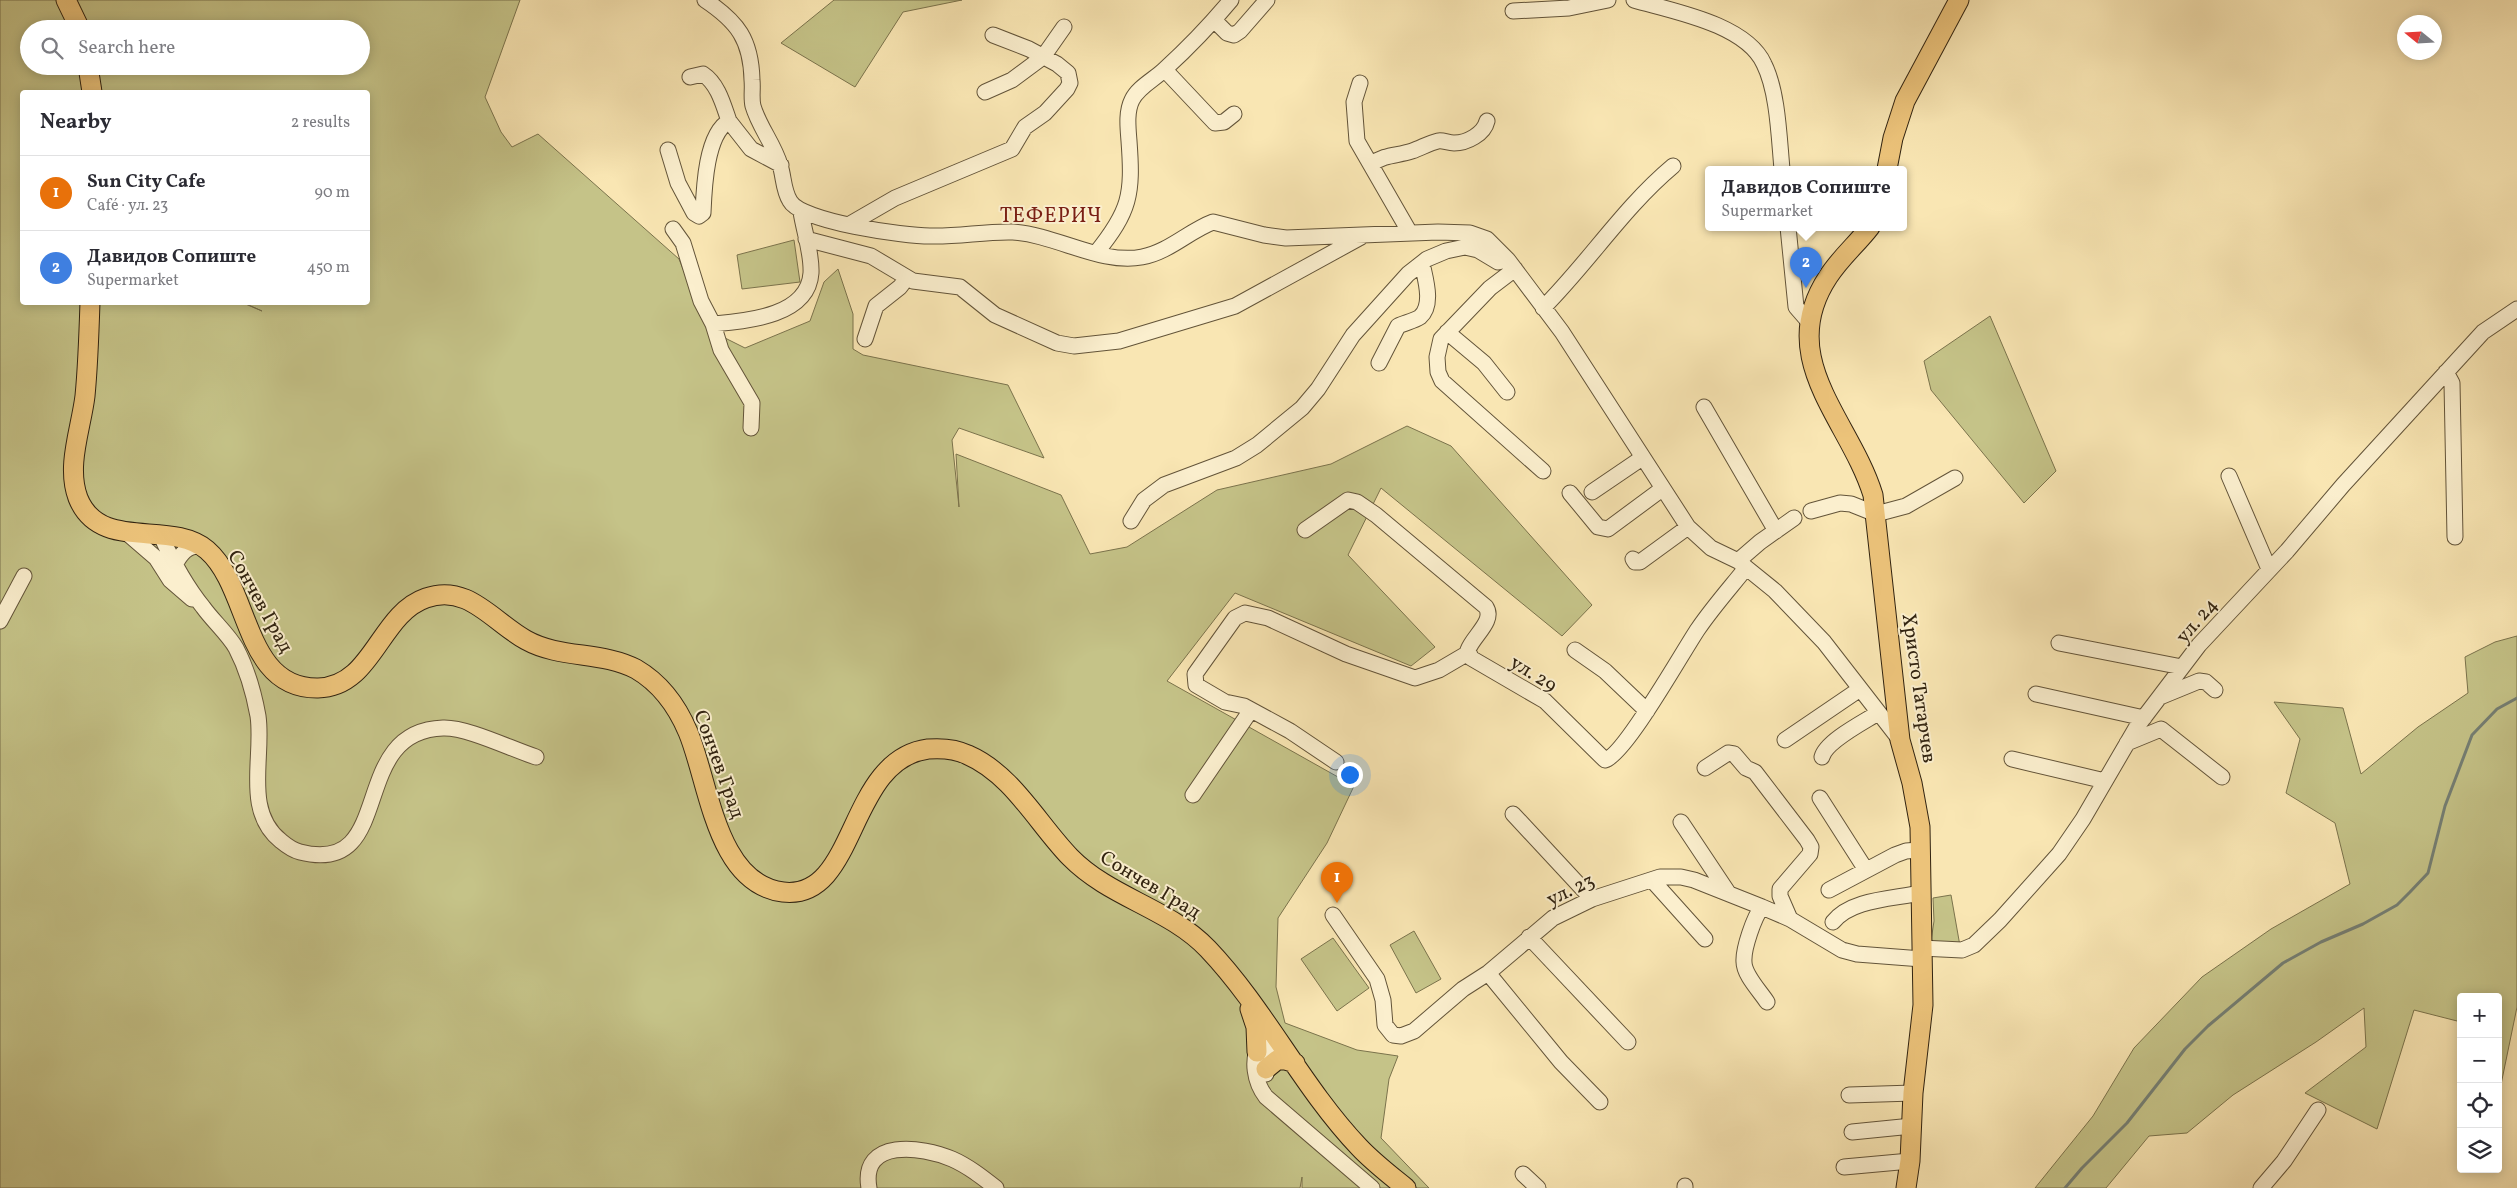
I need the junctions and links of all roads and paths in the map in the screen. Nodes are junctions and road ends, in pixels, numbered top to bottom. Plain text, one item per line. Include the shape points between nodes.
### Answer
1 (66, 0) edge
2 (705, 0) edge
3 (1231, 0) edge
4 (1266, 0) edge
5 (1608, 0) edge
6 (1634, 0) edge
7 (1960, 0) edge
8 (1513, 11) dead end
9 (76, 20) edge
10 (1214, 20) junction
11 (1064, 27) dead end
12 (993, 36) dead end
13 (1043, 57) junction
14 (1165, 70) junction
15 (89, 75) edge
16 (690, 77) dead end
17 (1360, 83) dead end
18 (92, 90) edge
19 (985, 92) dead end
20 (1234, 114) dead end
21 (729, 121) junction
22 (1487, 121) dead end
23 (668, 150) dead end
24 (1372, 164) junction
25 (780, 165) junction
26 (1673, 166) dead end
27 (1782, 166) edge
28 (1888, 166) edge
29 (801, 212) junction
30 (850, 224) junction
31 (673, 229) dead end
32 (1788, 231) edge
33 (1867, 231) edge
34 (1410, 233) junction
35 (1364, 235) junction
36 (806, 239) junction
37 (1096, 253) junction
38 (1422, 263) junction
39 (1511, 264) junction
40 (906, 279) junction
41 (90, 305) edge
42 (1543, 308) junction
43 (2517, 309) edge
44 (1809, 322) junction
45 (713, 324) junction
46 (1447, 332) junction
47 (865, 339) dead end
48 (1379, 363) dead end
49 (2446, 372) junction
50 (1507, 392) dead end
51 (1704, 407) dead end
52 (751, 428) dead end
53 (1642, 458) junction
54 (1543, 471) dead end
55 (2229, 476) dead end
56 (1955, 478) dead end
57 (1662, 489) junction
58 (1592, 492) dead end
59 (1570, 493) dead end
60 (1811, 511) dead end
61 (1876, 514) junction
62 (1794, 518) dead end
63 (1131, 521) dead end
64 (1688, 527) junction
65 (1305, 530) dead end
66 (1776, 531) junction
67 (127, 534) junction
68 (161, 536) junction
69 (2455, 537) dead end
70 (199, 546) junction
71 (156, 558) junction
72 (1632, 559) dead end
73 (176, 563) junction
74 (1742, 565) junction
75 (2269, 569) junction
76 (24, 576) dead end
77 (202, 606) junction
78 (0, 621) edge
79 (2059, 643) dead end
80 (1575, 650) dead end
81 (1468, 653) junction
82 (2182, 667) junction
83 (1860, 689) junction
84 (2215, 690) dead end
85 (2036, 694) dead end
86 (2158, 697) junction
87 (1251, 710) junction
88 (1646, 711) junction
89 (1878, 712) junction
90 (2144, 718) junction
91 (1785, 740) dead end
92 (1900, 740) junction
93 (2127, 743) junction
94 (536, 757) dead end
95 (1822, 757) dead end
96 (2012, 759) dead end
97 (1336, 762) dead end
98 (1706, 768) dead end
99 (2222, 777) dead end
100 (2106, 781) junction
101 (1193, 795) dead end
102 (1820, 798) dead end
103 (1513, 814) dead end
104 (1681, 822) dead end
105 (1919, 850) junction
106 (1866, 870) junction
107 (1652, 880) junction
108 (1829, 890) dead end
109 (1920, 893) junction
110 (1730, 895) junction
111 (1592, 899) junction
112 (1762, 907) junction
113 (1333, 915) dead end
114 (1790, 919) junction
115 (1833, 922) dead end
116 (1529, 937) junction
117 (1704, 939) dead end
118 (1922, 953) junction
119 (1488, 973) junction
120 (1246, 996) junction
121 (1767, 1002) dead end
122 (1278, 1039) junction
123 (1628, 1042) dead end
124 (1257, 1052) junction
125 (1294, 1063) junction
126 (1266, 1070) junction
127 (1913, 1093) junction
128 (1849, 1095) dead end
129 (1600, 1102) dead end
130 (1274, 1103) junction
131 (2318, 1110) dead end
132 (1912, 1126) junction
133 (1852, 1132) dead end
134 (1910, 1161) junction
135 (1844, 1168) dead end
136 (1523, 1174) dead end
137 (869, 1188) edge
138 (996, 1188) edge
139 (1372, 1188) edge
140 (1406, 1188) edge
141 (1538, 1188) edge
142 (1906, 1188) edge
143 (2261, 1188) edge

1 - 9 main road
2 - 25 street via 745,37 749,49 753,106
3 - 10 street
4 - 10 street via 1234,35 1227,33
5 - 8 street via 1569,8
6 - 27 street via 1715,24 1749,45 1764,63 1771,85
7 - 28 main road via 1902,108
10 - 14 street
11 - 13 street
12 - 13 street
13 - 19 street via 1012,80
13 - 30 street via 1068,73 1070,83 1059,99 1025,128 1012,149 895,198
14 - 20 street via 1215,122 1224,122
14 - 37 street via 1132,99 1128,112 1131,174 1126,207 1113,232
15 - 18 main road
16 - 21 street via 703,74 709,78
17 - 24 street via 1354,102 1355,129 1357,140
21 - 23 street via 722,125 716,136 703,186 703,213 700,216 694,213 678,183
21 - 25 street via 751,150
22 - 24 street via 1486,128 1467,140 1457,143 1440,140 1412,151 1381,157
24 - 34 street
25 - 29 street via 789,201
26 - 42 street via 1633,202 1586,263
29 - 30 street
29 - 36 street
30 - 37 street via 922,236 1013,232 1059,241
31 - 45 street via 683,243 701,301
32 - 44 street via 1796,307
33 - 44 main road, Христо Татарчев via 1828,277
34 - 35 street
34 - 39 street via 1455,232 1482,236
35 - 37 street via 1275,237 1213,222 1170,246 1142,257 1111,257
35 - 40 street via 1235,306 1097,345 1057,343 995,315 960,287
36 - 40 street via 871,256
36 - 45 street via 811,275 799,301 764,316
38 - 39 street via 1446,251 1464,247 1478,250 1498,262
38 - 48 street via 1426,286 1424,311 1419,318 1398,326
38 - 63 street via 1359,328 1318,389 1296,414 1236,458 1164,484 1144,500
39 - 42 street
39 - 46 street
40 - 47 street via 876,306
41 - 67 main road, Сончев Град via 84,400 74,475 77,496 86,512 110,528
42 - 53 street via 1562,332
43 - 49 street, ул. 24 via 2483,332
44 - 61 main road, Христо Татарчев via 1808,338 1814,369 1825,398 1869,481
45 - 52 street via 721,350 752,403
46 - 50 street via 1484,364
46 - 54 street via 1441,339 1436,357 1442,381
49 - 69 street via 2452,383
49 - 75 street, ул. 24
51 - 66 street
53 - 57 street
53 - 58 street
55 - 75 street
56 - 61 street via 1906,506
57 - 59 street via 1608,529 1598,527
57 - 64 street
60 - 61 street via 1840,503
61 - 92 main road, Христо Татарчев
62 - 66 street, ул. 29
64 - 72 street via 1640,562
64 - 74 street via 1711,548
65 - 81 street via 1348,500 1357,502 1376,516 1486,606 1487,620 1469,646
66 - 74 street, ул. 29
67 - 68 main road, Сончев Град
67 - 71 street
68 - 70 main road, Сончев Град via 178,537
68 - 71 street
68 - 73 street
70 - 73 street via 182,552
70 - 120 main road, Сончев Град via 223,572 266,662 283,679 294,684 322,688 348,678 359,670 405,610 427,597 443,595 464,598 481,606 522,639 543,648 609,659 637,670 666,694 688,731 718,825 739,869 758,884 779,892 808,890 832,868 870,793 895,761 913,752 937,748 966,754 997,774 1071,858 1102,884 1171,919 1198,939
71 - 77 street via 181,592
73 - 77 street
74 - 83 street via 1776,591 1824,642
74 - 88 street, ул. 29
75 - 82 street, ул. 24
76 - 78 street
77 - 94 street via 235,648 250,684 258,718 259,805 271,833 293,851 315,856 333,855 350,845 364,821 383,767 398,746 418,731 444,728 463,731
79 - 82 street
80 - 88 street via 1605,671
81 - 87 street via 1438,670 1415,678 1346,654 1268,618 1245,613 1224,630 1194,681 1218,699
81 - 88 street, ул. 29 via 1479,664 1545,701 1605,760 1614,755
82 - 86 street, ул. 24
83 - 89 street
83 - 91 street
84 - 86 street via 2206,682 2199,681
85 - 90 street
86 - 90 street, ул. 24
87 - 97 street
87 - 101 street
89 - 92 street
89 - 95 street via 1831,744
90 - 93 street, ул. 24
92 - 105 main road, Христо Татарчев via 1917,807
93 - 99 street via 2161,729
93 - 100 street, ул. 24
96 - 100 street
98 - 114 street via 1728,753 1734,754 1746,768 1755,772 1807,840 1810,854 1780,889
100 - 118 street, ул. 24 via 2059,854 1974,945 1962,950
102 - 106 street
103 - 111 street
104 - 110 street
105 - 106 street via 1895,855
105 - 109 main road, Христо Татарчев
106 - 108 street
107 - 110 street, ул. 23 via 1681,877
107 - 111 street, ул. 23
107 - 117 street
109 - 115 street via 1853,906 1841,912
109 - 118 main road, Христо Татарчев
110 - 112 street, ул. 23
111 - 116 street, ул. 23 via 1553,918
112 - 114 street, ул. 23
112 - 121 street via 1755,917 1744,962 1746,971
113 - 119 street, ул. 23 via 1377,979 1385,1025 1394,1035 1409,1034
114 - 118 street, ул. 23 via 1842,950 1856,954
116 - 119 street, ул. 23
116 - 123 street
118 - 127 main road, Христо Татарчев via 1923,1005
119 - 129 street via 1561,1062
120 - 122 main road, Сончев Град
120 - 124 main road via 1256,1027
122 - 124 street via 1266,1039
122 - 125 main road, Сончев Град
122 - 126 street via 1270,1051
124 - 130 street via 1255,1067 1260,1085 1266,1097
125 - 126 main road via 1277,1060
125 - 140 main road via 1360,1148
126 - 130 street
127 - 128 street
127 - 132 main road, Христо Татарчев
130 - 139 street
131 - 143 street via 2284,1161
132 - 133 street
132 - 134 main road, Христо Татарчев
134 - 135 street
134 - 142 main road, Христо Татарчев
136 - 141 street
137 - 138 street via 871,1164 880,1155 904,1149 950,1158

